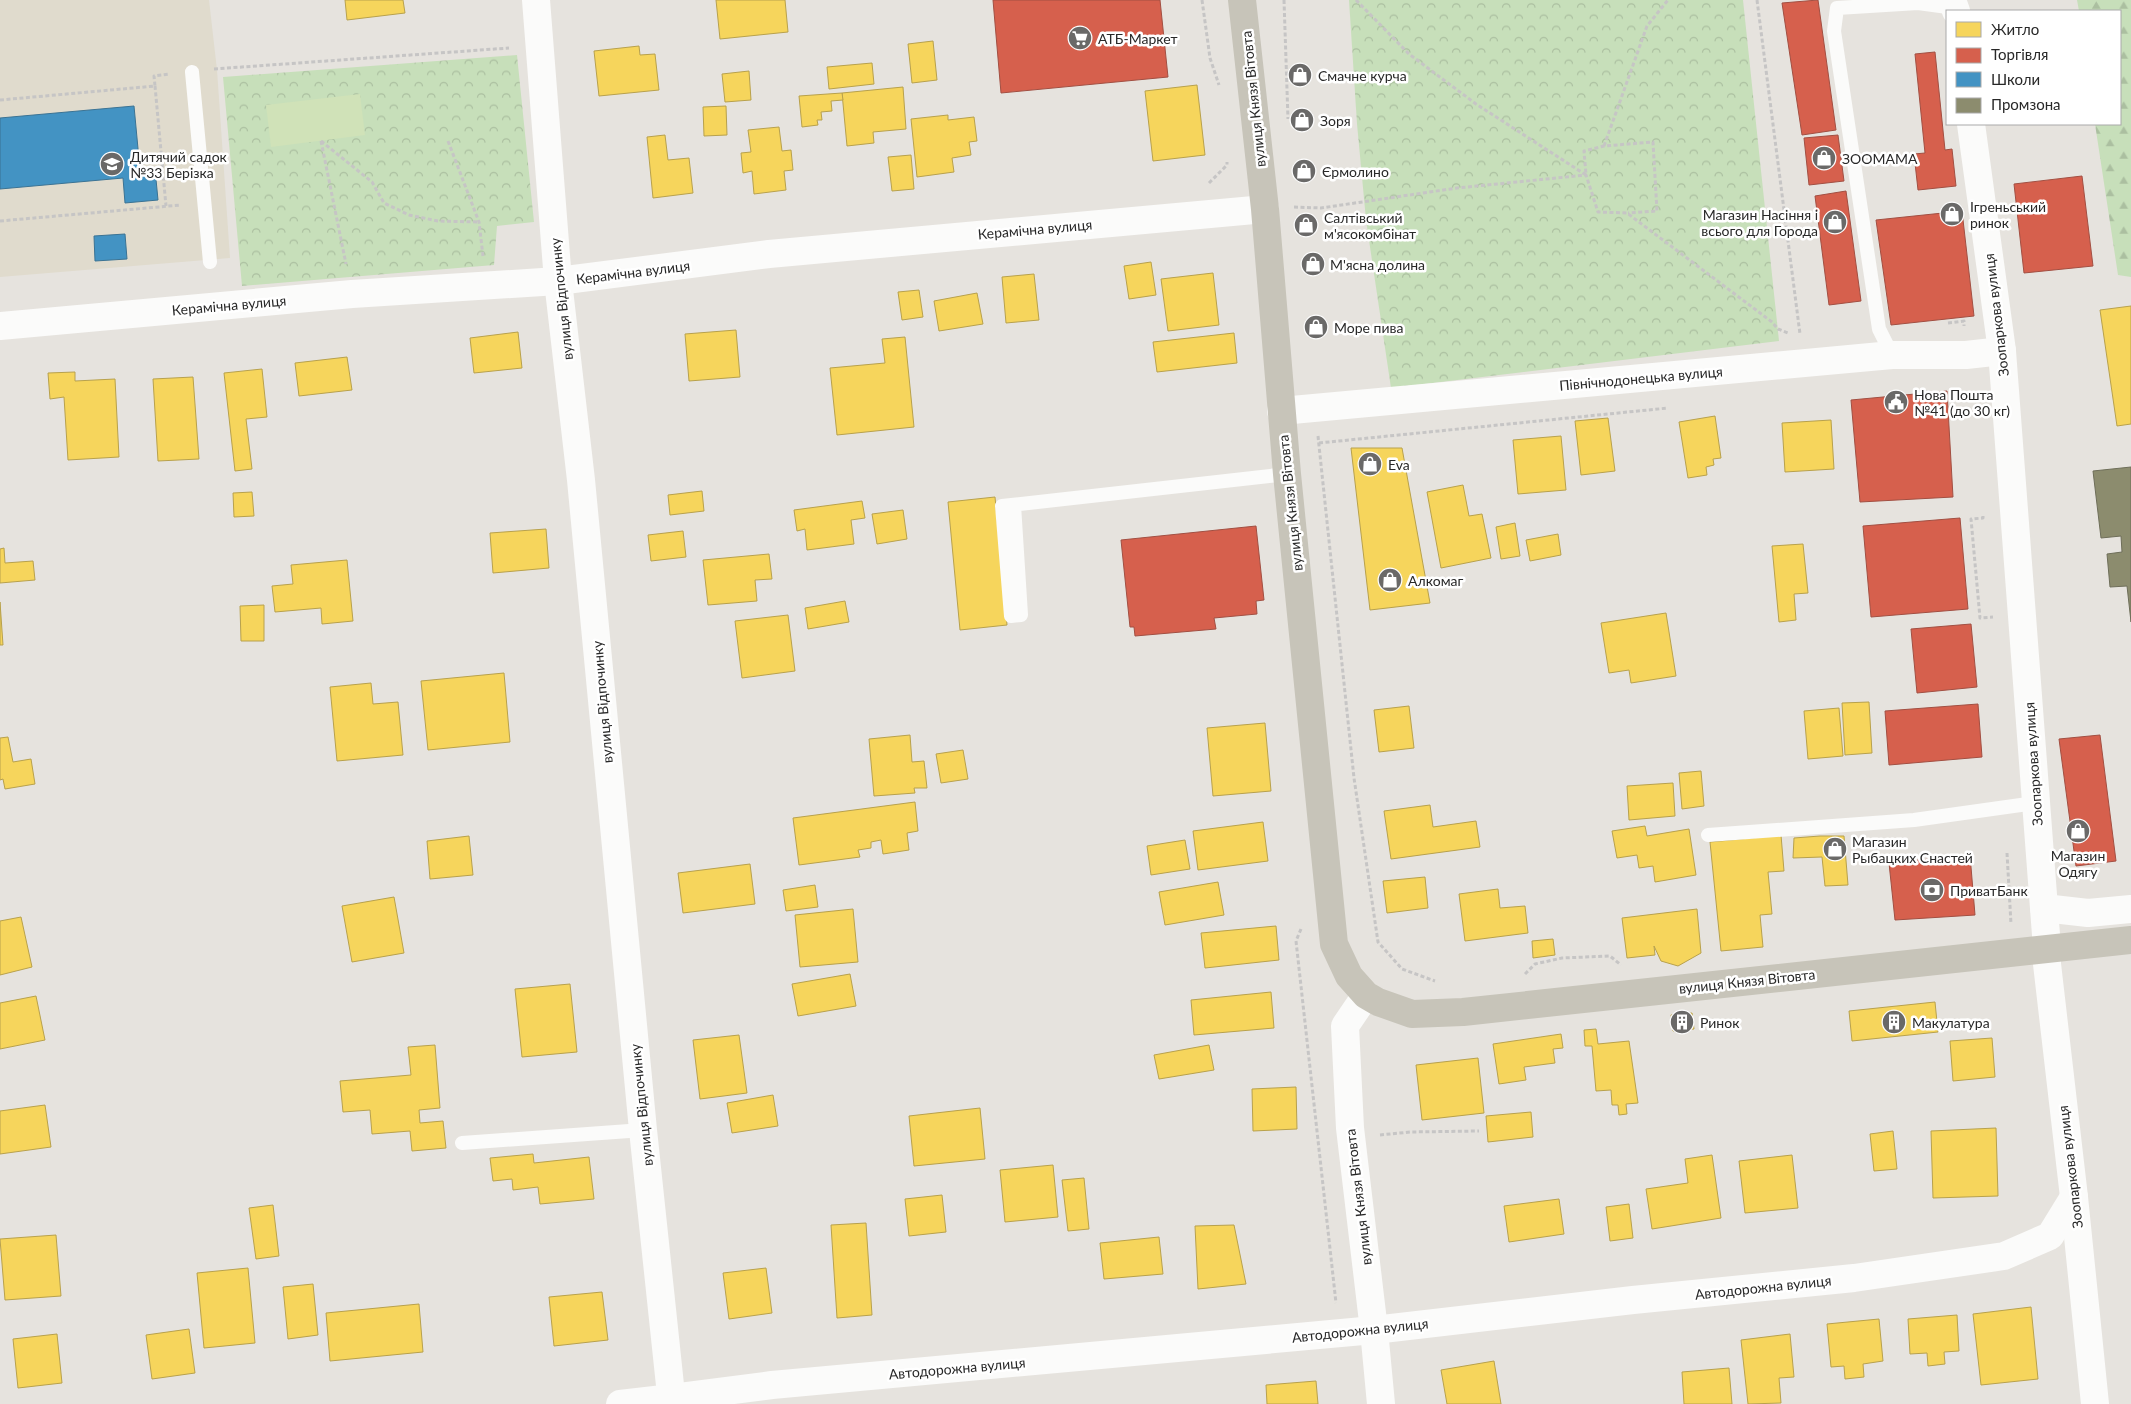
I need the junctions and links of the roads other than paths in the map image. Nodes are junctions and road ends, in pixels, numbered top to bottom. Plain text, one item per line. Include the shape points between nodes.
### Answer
1 (536, 0) edge
2 (1242, 0) edge
3 (1954, 6) edge
4 (192, 72) road end
5 (1971, 125) edge
6 (1278, 208) junction
7 (210, 262) dead end
8 (558, 281) junction
9 (0, 326) edge
10 (2002, 350) junction
11 (1892, 355) junction
12 (1281, 410) junction
13 (1287, 474) junction
14 (1014, 505) junction
15 (2035, 803) junction
16 (1708, 835) dead end
17 (2044, 908) junction
18 (2131, 909) edge
19 (2131, 940) edge
20 (2048, 948) junction
21 (1366, 995) junction
22 (643, 1130) junction
23 (462, 1142) dead end
24 (2074, 1197) junction
25 (1374, 1330) junction
26 (672, 1401) edge
27 (620, 1404) edge
28 (1381, 1404) edge
29 (2095, 1404) edge

1 - 8 street, вулиця Відпочинку
2 - 6 main road, вулиця Князя Вітовта
3 - 11 lane via 1918,3 1836,8 1834,31 1879,329
4 - 7 lane
5 - 10 street, Зоопаркова вулиця
6 - 8 street, Керамічна вулиця via 769,254
6 - 12 main road, вулиця Князя Вітовта
8 - 9 street, Керамічна вулиця via 352,294
8 - 22 street, вулиця Відпочинку via 581,480
10 - 11 street, Північнодонецька вулиця via 1966,355
10 - 15 street, Зоопаркова вулиця
11 - 12 street, Північнодонецька вулиця
12 - 13 main road, вулиця Князя Вітовта
13 - 14 lane
13 - 21 main road, вулиця Князя Вітовта via 1334,944 1349,976
14 - 14 lane via 1002,506 1011,616 1020,615
15 - 16 lane via 1914,820
15 - 17 street, Зоопаркова вулиця
17 - 18 street via 2088,914
17 - 20 street, Зоопаркова вулиця
19 - 20 main road, вулиця Князя Вітовта
20 - 21 main road, вулиця Князя Вітовта via 1463,1012 1412,1014
20 - 24 street, Зоопаркова вулиця via 2052,1014
21 - 25 street, вулиця Князя Вітовта via 1345,1026 1350,1128
22 - 23 lane
22 - 26 street, вулиця Відпочинку
24 - 25 street, Автодорожна вулиця via 2050,1236 2004,1256 1854,1278
24 - 29 street, Зоопаркова вулиця
25 - 26 street, Автодорожна вулиця via 782,1384
25 - 28 street, вулиця Князя Вітовта
26 - 27 street, Автодорожна вулиця

